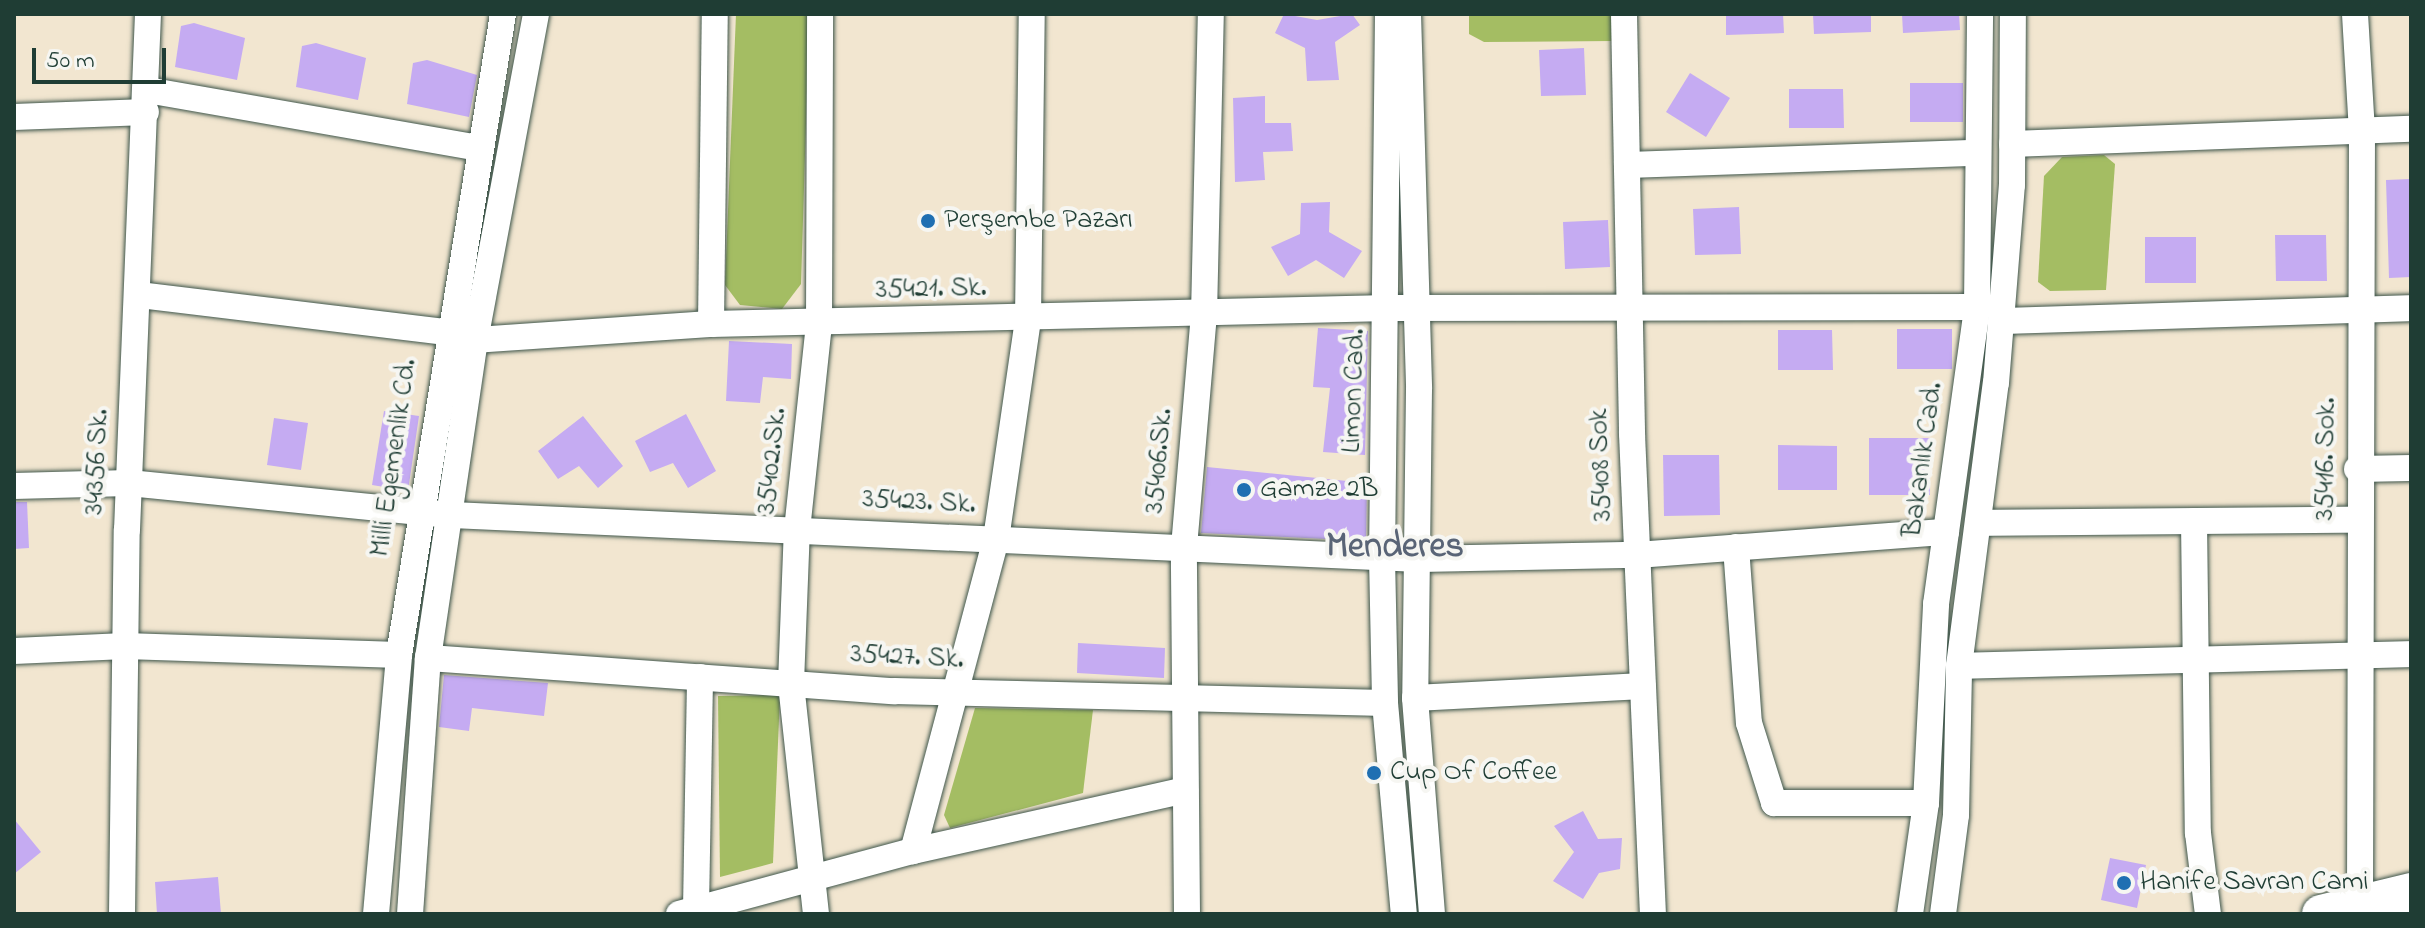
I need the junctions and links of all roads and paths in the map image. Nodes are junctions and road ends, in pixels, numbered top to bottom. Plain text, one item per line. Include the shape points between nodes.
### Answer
1 (148, 14) edge
2 (503, 14) edge
3 (536, 14) edge
4 (715, 14) edge
5 (820, 14) edge
6 (1032, 14) edge
7 (1211, 14) edge
8 (1388, 14) edge
9 (1408, 14) edge
10 (1624, 14) edge
11 (1980, 14) edge
12 (2013, 14) edge
13 (2355, 14) edge
14 (147, 101) junction
15 (14, 117) edge
16 (2411, 129) edge
17 (2362, 131) junction
18 (2012, 144) junction
19 (479, 148) junction
20 (1978, 153) junction
21 (1627, 165) junction
22 (139, 295) junction
23 (1629, 306) junction
24 (1977, 307) junction
25 (1402, 308) junction
26 (2363, 308) junction
27 (2411, 308) edge
28 (1204, 315) junction
29 (1028, 320) junction
30 (2001, 321) junction
31 (711, 324) junction
32 (819, 325) junction
33 (446, 332) junction
34 (475, 340) junction
35 (2411, 468) edge
36 (2357, 469) junction
37 (129, 483) junction
38 (14, 486) edge
39 (421, 512) junction
40 (452, 515) junction
41 (2358, 520) junction
42 (2194, 521) junction
43 (1978, 523) junction
44 (797, 530) junction
45 (1946, 532) junction
46 (996, 539) junction
47 (1184, 547) junction
48 (1736, 547) junction
49 (1637, 555) junction
50 (1382, 557) junction
51 (1419, 559) junction
52 (125, 646) junction
53 (14, 651) edge
54 (2411, 654) edge
55 (399, 655) junction
56 (2359, 656) junction
57 (428, 658) junction
58 (2195, 661) junction
59 (1959, 666) junction
60 (700, 677) junction
61 (791, 683) junction
62 (1643, 686) junction
63 (960, 692) junction
64 (1184, 698) junction
65 (1415, 698) junction
66 (1385, 703) junction
67 (1185, 790) junction
68 (1926, 803) junction
69 (913, 851) junction
70 (809, 879) junction
71 (2411, 892) edge
72 (2360, 904) junction
73 (687, 912) edge
74 (122, 914) edge
75 (376, 914) edge
76 (410, 914) edge
77 (816, 914) edge
78 (1187, 914) edge
79 (1404, 914) edge
80 (1432, 914) edge
81 (1653, 914) edge
82 (1910, 914) edge
83 (1943, 914) edge
84 (2208, 914) edge
85 (2321, 914) edge

1 - 14 street, 34356 Sk.
2 - 19 street, Milli Egemenlik Cd.
3 - 34 street
4 - 31 street
5 - 32 street, 35402.Sk.
6 - 29 street
7 - 28 street, 35406.Sk.
8 - 25 street, Limon Cad.
9 - 25 street, Limon Cad.
10 - 21 street, 35408 Sok
11 - 20 street, Bakanlık Cad.
12 - 18 street
13 - 17 street, 35416. Sok.
14 - 15 street
14 - 19 street
14 - 22 street, 34356 Sk.
16 - 17 street
17 - 18 street
17 - 26 street, 35416. Sok.
18 - 30 street
19 - 33 street, Milli Egemenlik Cd.
20 - 21 street
20 - 24 street, Bakanlık Cad.
21 - 23 street, 35408 Sok
22 - 33 street
22 - 37 street, 34356 Sk.
23 - 24 street, 35421. Sk.
23 - 25 street, 35421. Sk.
23 - 49 street, 35408 Sok
24 - 45 street, Bakanlık Cad.
25 - 28 street, 35421. Sk.
25 - 50 street, Limon Cad.
25 - 51 street, Limon Cad.
26 - 27 street
26 - 30 street
26 - 36 street, 35416. Sok.
28 - 29 street, 35421. Sk.
28 - 47 street, 35406.Sk.
29 - 32 street, 35421. Sk.
29 - 46 street
30 - 43 street
31 - 32 street, 35421. Sk.
31 - 34 street, 35421. Sk.
32 - 44 street, 35402.Sk.
33 - 39 street, Milli Egemenlik Cd.
34 - 40 street
35 - 36 street
36 - 41 street, 35416. Sok.
37 - 38 street, 35423. Sk.
37 - 39 street, 35423. Sk.
37 - 52 street, 34356 Sk.
39 - 40 street, 35423. Sk.
39 - 55 street, Milli Egemenlik Cd.
40 - 44 street, 35423. Sk.
40 - 57 street
41 - 42 street
41 - 56 street, 35416. Sok.
42 - 43 street
42 - 58 street
43 - 59 street
44 - 46 street, 35423. Sk.
44 - 61 street, 35402.Sk.
45 - 48 street, 35423. Sk.
45 - 68 street, Bakanlık Cad.
46 - 47 street, 35423. Sk.
46 - 63 street
47 - 50 street, 35423. Sk.
47 - 64 street, 35406.Sk.
48 - 49 street, 35423. Sk.
48 - 68 street via 1749,723 1774,803
49 - 51 street, 35423. Sk.
49 - 62 street, 35408 Sok
50 - 51 street, 35423. Sk.
50 - 66 street, Limon Cad.
51 - 65 street, Limon Cad.
52 - 53 street
52 - 55 street
52 - 74 street, 34356 Sk.
54 - 56 street
55 - 75 street, Milli Egemenlik Cd.
56 - 58 street
56 - 72 street, 35416. Sok.
57 - 60 street, 35427. Sk.
57 - 76 street
58 - 59 street
58 - 84 street via 2198,833
59 - 83 street via 1956,815
60 - 61 street, 35427. Sk.
60 - 73 street
61 - 63 street, 35427. Sk.
61 - 70 street, 35402.Sk.
62 - 65 street
62 - 81 street, 35408 Sok
63 - 64 street, 35427. Sk.
63 - 69 street
64 - 66 street, 35427. Sk.
64 - 67 street, 35406.Sk.
65 - 80 street, Limon Cad.
66 - 79 street, Limon Cad.
67 - 69 street
67 - 78 street, 35406.Sk.
68 - 82 street, Bakanlık Cad.
69 - 70 street
70 - 73 street
70 - 77 street, 35402.Sk.
71 - 72 highway
72 - 85 highway

